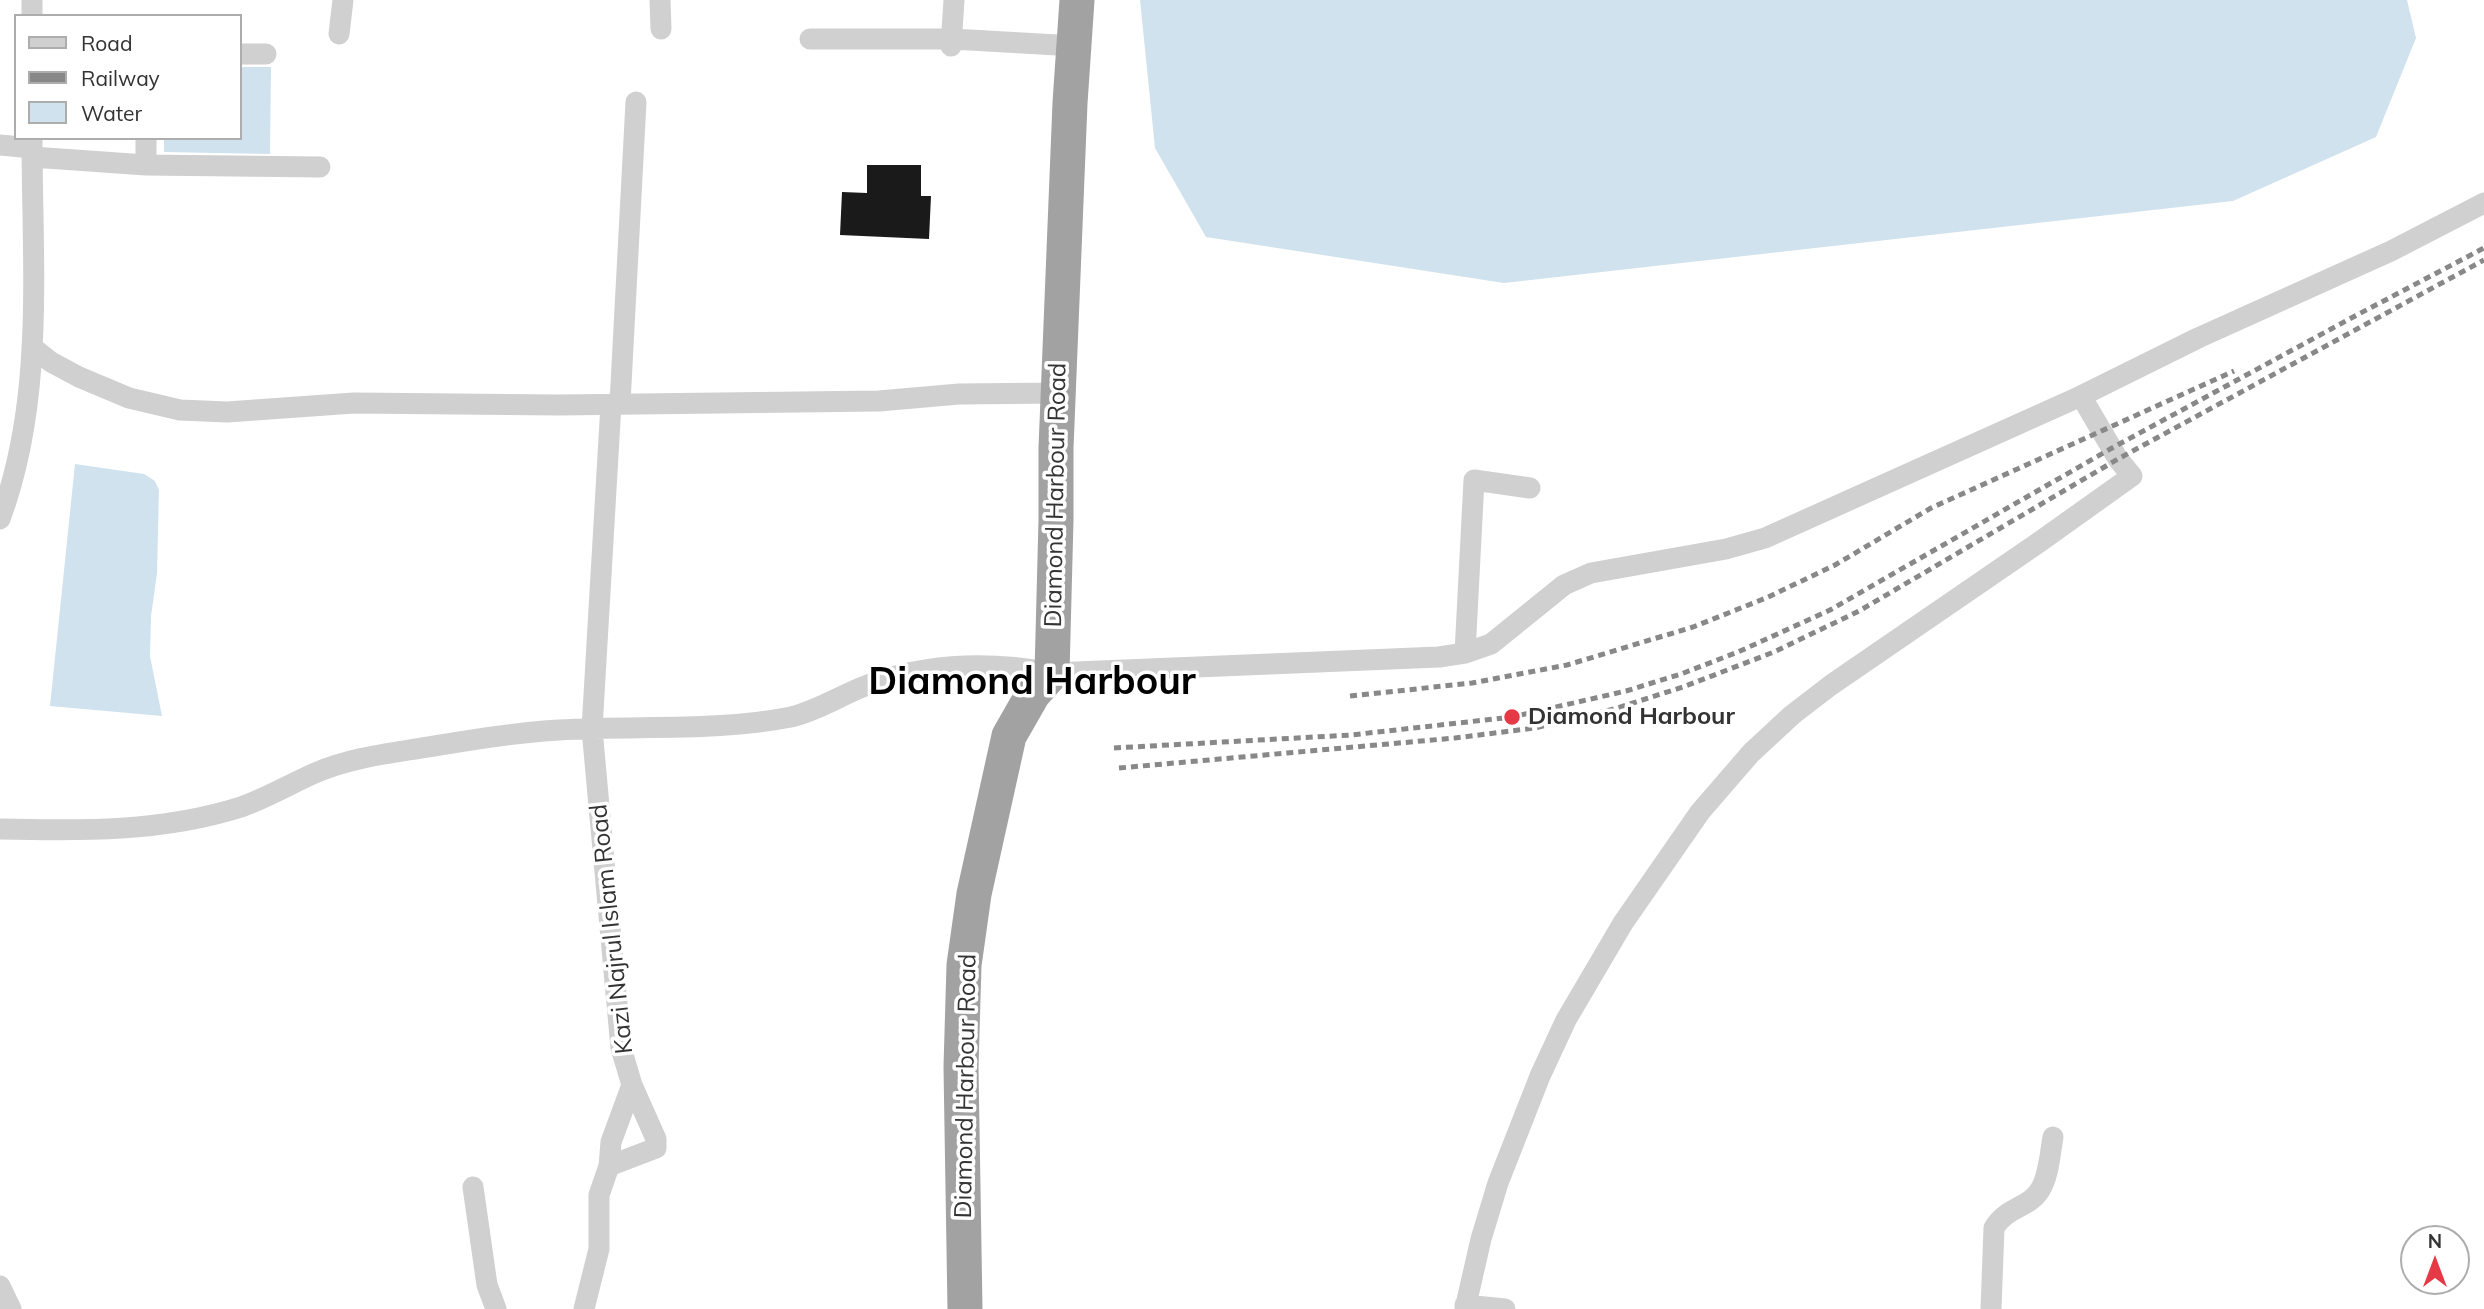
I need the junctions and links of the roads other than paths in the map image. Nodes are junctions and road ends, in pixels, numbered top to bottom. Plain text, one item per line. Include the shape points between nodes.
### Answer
1 (343, 0) edge
2 (660, 0) edge
3 (954, 0) edge
4 (1077, 0) edge
5 (662, 29) dead end
6 (339, 34) dead end
7 (810, 38) dead end
8 (952, 42) junction
9 (1075, 46) junction
10 (242, 54) edge
11 (266, 54) dead end
12 (636, 102) dead end
13 (146, 140) edge
14 (0, 145) edge
15 (32, 148) edge
16 (146, 165) junction
17 (320, 167) dead end
18 (2484, 203) edge
19 (32, 347) junction
20 (1058, 393) junction
21 (2081, 396) junction
22 (615, 404) junction
23 (1530, 488) dead end
24 (0, 519) edge
25 (1465, 653) junction
26 (1052, 673) junction
27 (592, 729) junction
28 (0, 829) edge
29 (632, 1085) junction
30 (2053, 1137) dead end
31 (609, 1166) junction
32 (473, 1187) dead end
33 (0, 1286) edge
34 (1465, 1307) edge
35 (11, 1309) edge
36 (496, 1309) edge
37 (584, 1309) edge
38 (965, 1309) edge
39 (1505, 1309) edge
40 (1991, 1309) edge

1 - 6 street
2 - 5 street
3 - 8 street
4 - 9 highway, Diamond Harbour Road
7 - 8 street
8 - 9 street
9 - 20 highway, Diamond Harbour Road
10 - 11 street
12 - 22 street, Kazi Najrul Islam Road
13 - 16 street
14 - 15 street
15 - 16 street
15 - 19 street
16 - 17 street
18 - 21 street
19 - 22 street via 79,377 129,398 180,410 227,412 355,403
19 - 24 street via 25,420 11,490
20 - 22 street via 879,401
20 - 26 highway, Diamond Harbour Road
21 - 25 street via 1765,538 1591,573 1564,584 1491,644
21 - 34 street via 2132,476 1801,707 1751,753 1700,812 1623,923 1566,1020 1499,1183
22 - 27 street, Kazi Najrul Islam Road
23 - 25 street via 1474,480
25 - 26 street
26 - 27 street via 966,665 875,682 794,716 707,726
26 - 38 highway, Diamond Harbour Road via 1033,694 1009,736 965,953 961,1067
27 - 28 street via 501,736 351,760 243,806 202,818 72,830
27 - 29 street, Kazi Najrul Islam Road via 621,1048
29 - 31 street, Kazi Najrul Islam Road via 611,1142
29 - 31 street via 656,1148
30 - 40 street via 2041,1190 2000,1218 1994,1228
31 - 37 street, Kazi Najrul Islam Road via 598,1195 599,1249
32 - 36 street via 487,1285
33 - 35 street
34 - 39 street

